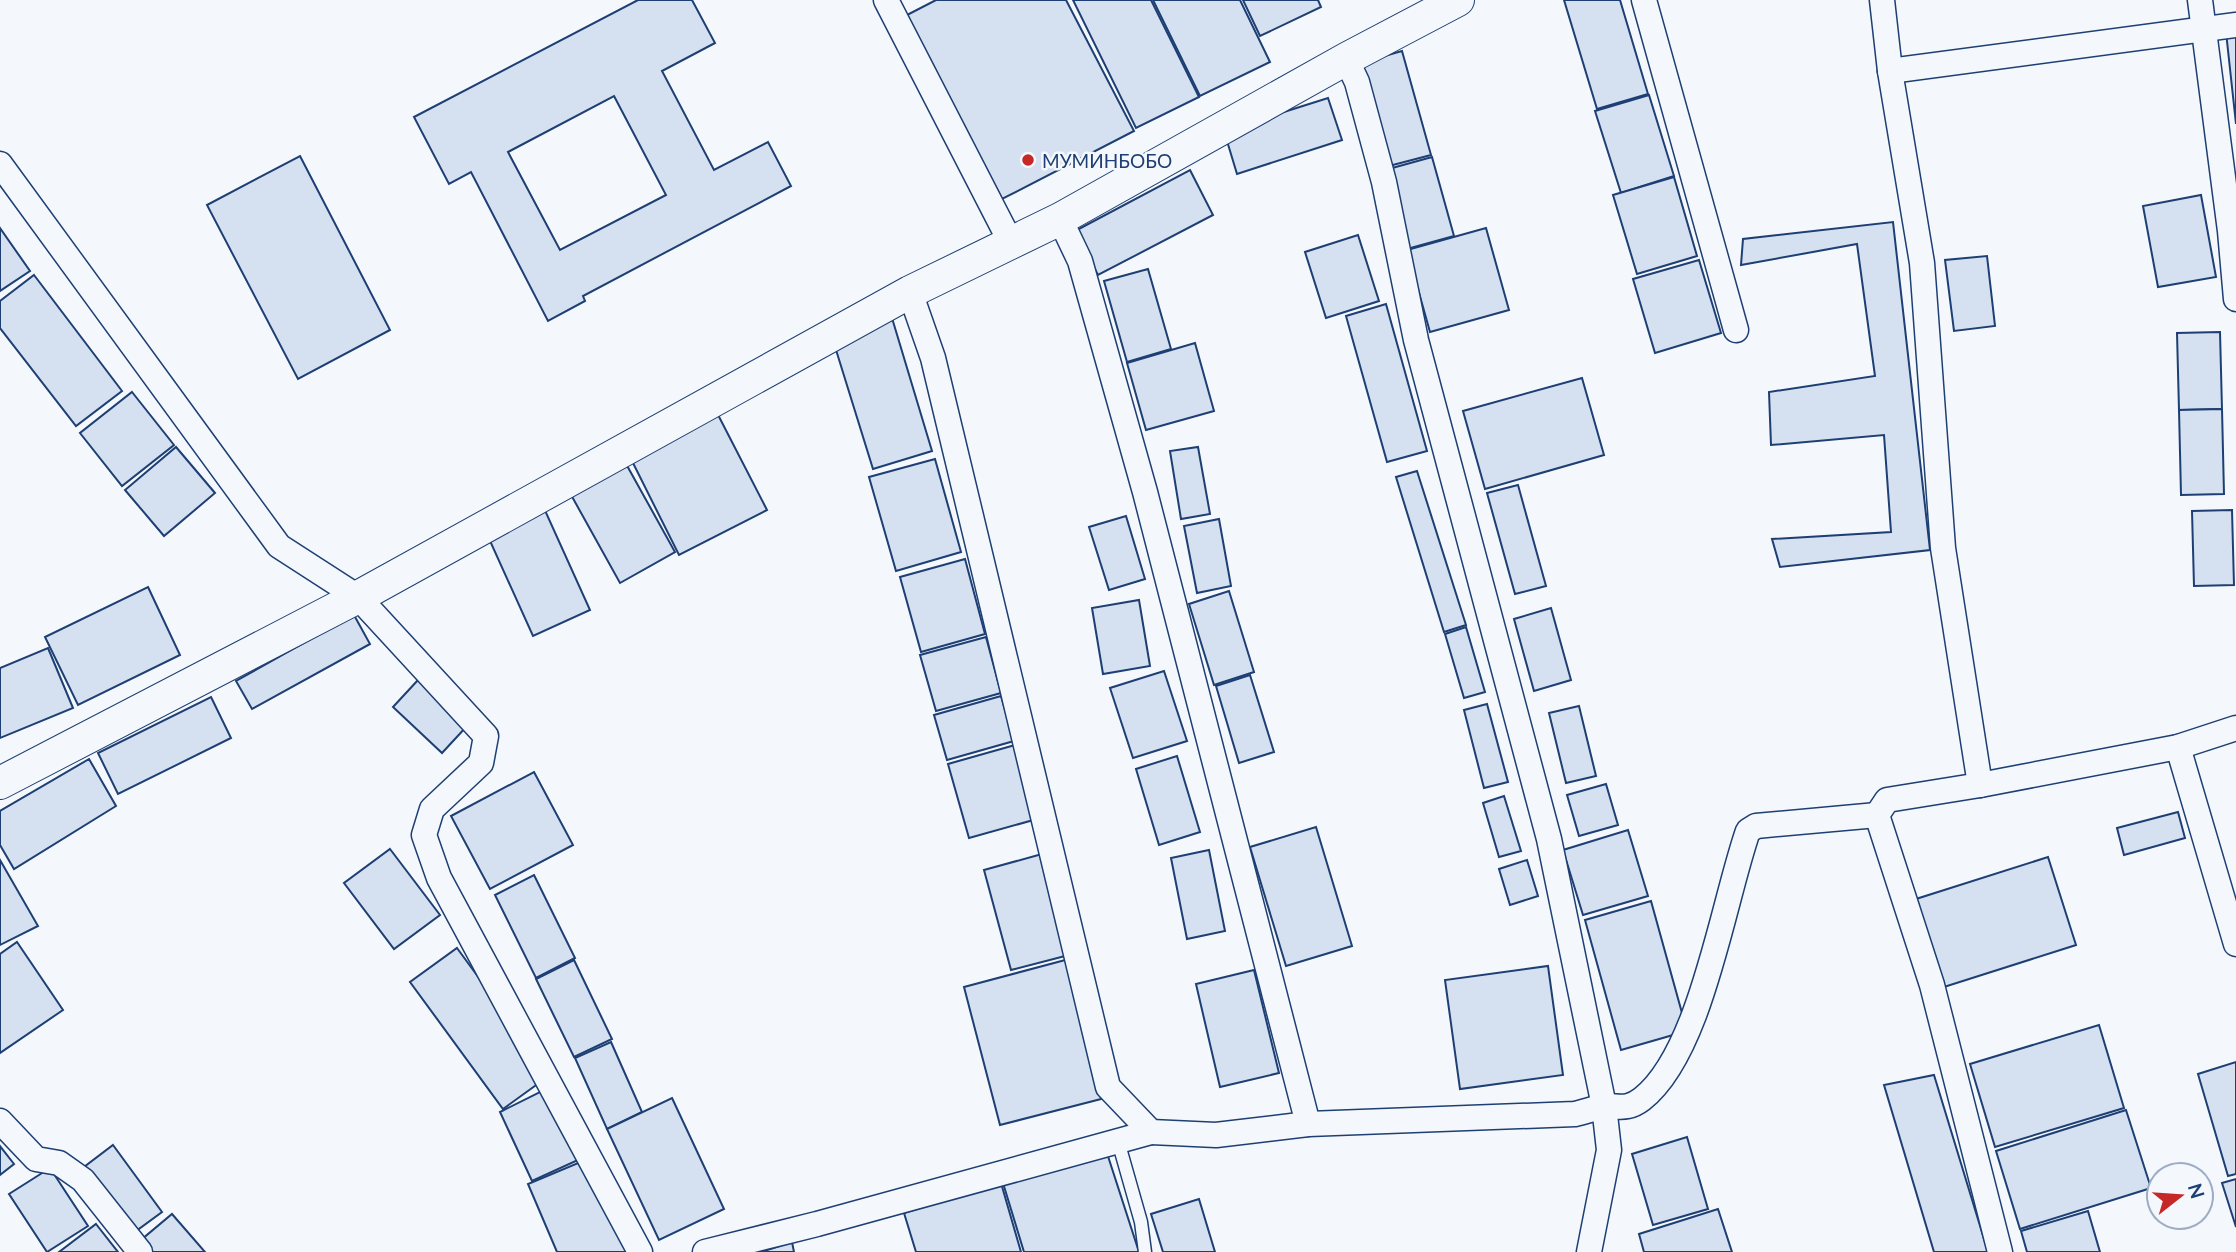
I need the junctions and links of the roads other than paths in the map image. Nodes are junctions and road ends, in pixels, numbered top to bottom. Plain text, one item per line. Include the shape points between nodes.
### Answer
1 (886, 0) edge
2 (1458, 0) edge
3 (1644, 0) edge
4 (1882, 0) edge
5 (2200, 0) edge
6 (2236, 25) edge
7 (2203, 29) junction
8 (1346, 59) junction
9 (1890, 71) junction
10 (0, 164) edge
11 (1059, 219) junction
12 (1011, 243) junction
13 (910, 292) junction
14 (2236, 299) edge
15 (1736, 330) dead end
16 (358, 597) junction
17 (2236, 728) edge
18 (2178, 747) junction
19 (0, 783) edge
20 (1980, 785) junction
21 (1877, 815) junction
22 (2236, 944) edge
23 (1604, 1106) junction
24 (0, 1121) edge
25 (1308, 1124) junction
26 (1151, 1132) junction
27 (1118, 1141) junction
28 (140, 1252) edge
29 (640, 1252) edge
30 (705, 1252) edge
31 (1145, 1252) edge
32 (1589, 1252) edge
33 (2000, 1252) edge

1 - 12 street
2 - 8 street
3 - 15 street
4 - 9 street
5 - 7 street
6 - 7 street
7 - 9 street
7 - 14 street
8 - 11 street
8 - 23 street via 1357,82 1384,182 1416,340 1549,839
9 - 20 street via 1922,263 1943,548
10 - 16 street via 279,546
11 - 12 street
11 - 25 street via 1080,261 1142,480
12 - 13 street
13 - 16 street
13 - 26 street via 933,358 1108,1087
16 - 19 street
16 - 29 street via 486,736 481,763 432,808 424,835 439,878
17 - 18 street
18 - 20 street
18 - 22 street
20 - 21 street via 1887,800
21 - 23 street via 1756,826 1748,831 1683,1042 1641,1100 1622,1108
21 - 33 street via 1932,985
23 - 25 street via 1575,1114
23 - 32 street via 1609,1150
24 - 28 street via 36,1159 59,1163 83,1180
25 - 26 street via 1216,1135
26 - 27 street
27 - 30 street
27 - 31 lane

